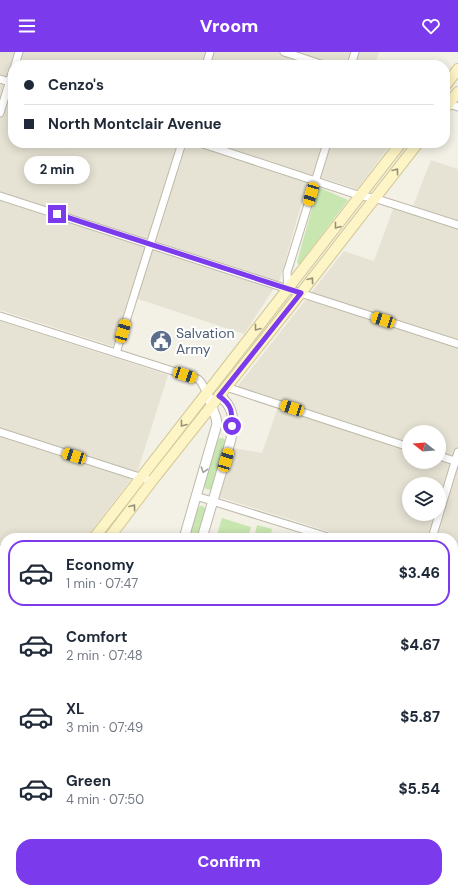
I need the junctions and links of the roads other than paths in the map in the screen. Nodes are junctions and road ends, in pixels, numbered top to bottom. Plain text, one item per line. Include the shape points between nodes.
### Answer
1 (284, 52) edge
2 (309, 60) edge
3 (458, 69) edge
4 (450, 79) edge
5 (8, 91) edge
6 (458, 92) edge
7 (450, 104) edge
8 (0, 113) edge
9 (180, 148) edge
10 (216, 148) edge
11 (325, 148) edge
12 (397, 148) edge
13 (414, 148) edge
14 (315, 180) junction
15 (0, 196) edge
16 (362, 196) junction
17 (374, 198) junction
18 (458, 225) edge
19 (150, 244) junction
20 (288, 289) junction
21 (301, 293) junction
22 (0, 316) edge
23 (458, 344) edge
24 (116, 353) junction
25 (222, 391) junction
26 (207, 393) junction
27 (212, 406) junction
28 (0, 432) edge
29 (402, 445) edge
30 (458, 452) edge
31 (446, 458) edge
32 (457, 462) edge
33 (141, 478) junction
34 (152, 482) junction
35 (196, 496) junction
36 (213, 500) junction
37 (98, 533) edge
38 (113, 533) edge
39 (185, 533) edge
40 (203, 533) edge
41 (315, 533) edge
42 (434, 533) edge

1 - 2 street
3 - 4 main road
5 - 8 street
6 - 7 main road
9 - 19 street
10 - 14 street
11 - 14 street
12 - 16 main road
17 -> 13 main road
14 - 16 street
14 - 20 street via 287,272
15 - 19 street
16 - 17 street
16 -> 20 main road
17 - 18 street
21 -> 17 main road
19 - 20 street
19 - 24 street
20 - 21 street
20 -> 26 main road
21 - 23 street
21 - 25 main road
22 - 24 street
24 - 26 street via 198,379
25 - 27 main road
25 - 29 street
25 - 36 street via 231,407 232,426 230,446
26 - 27 street
26 -> 33 main road
27 - 34 main road
27 -> 35 street via 217,424
28 - 33 street
30 - 32 street
31 - 32 street
32 - 42 street
33 - 34 street
33 - 37 main road
38 -> 34 main road
35 - 36 street
35 - 39 street
36 - 40 street
36 - 41 street

